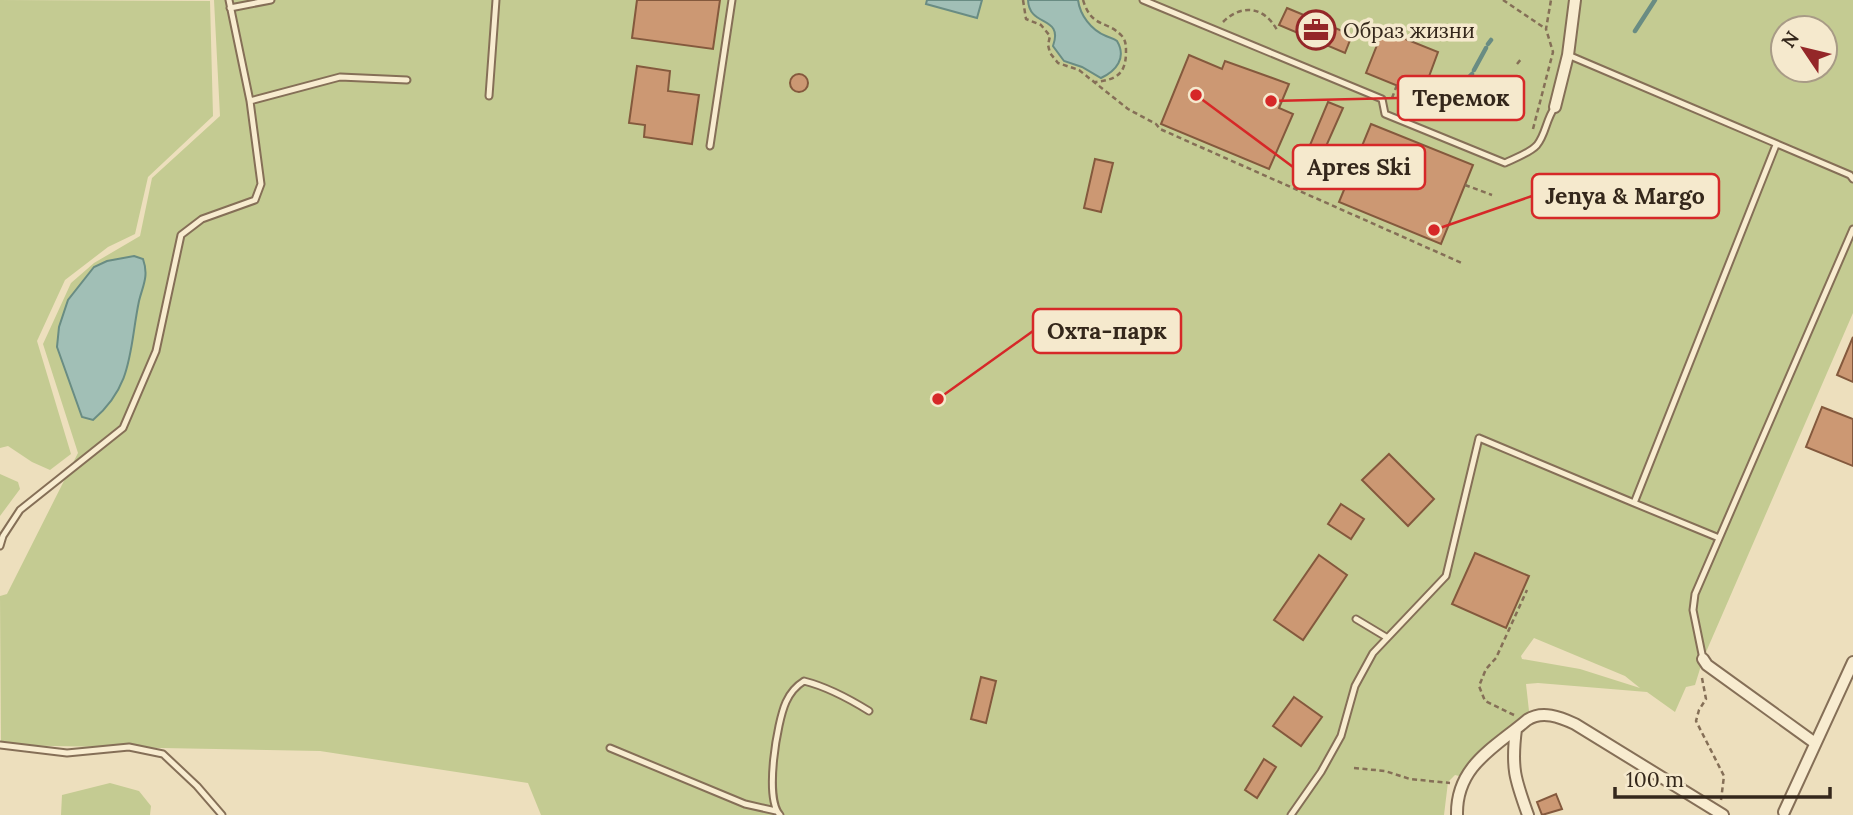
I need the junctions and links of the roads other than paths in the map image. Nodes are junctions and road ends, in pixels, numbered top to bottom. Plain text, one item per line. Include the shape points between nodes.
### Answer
1 (229, 0) edge
2 (271, 0) edge
3 (496, 0) edge
4 (732, 0) edge
5 (1143, 0) edge
6 (1574, 0) edge
7 (230, 8) junction
8 (1567, 55) junction
9 (407, 80) dead end
10 (489, 96) dead end
11 (250, 100) junction
12 (1555, 107) joint
13 (1776, 145) junction
14 (710, 146) dead end
15 (1853, 179) edge
16 (1853, 229) edge
17 (1634, 503) junction
18 (1719, 538) junction
19 (0, 546) edge
20 (1356, 619) dead end
21 (1385, 637) junction
22 (1705, 662) joint
23 (1853, 662) edge
24 (869, 711) dead end
25 (1516, 729) junction
26 (1815, 743) junction
27 (0, 745) edge
28 (610, 748) dead end
29 (1784, 812) dead end
30 (778, 813) edge
31 (1721, 813) edge
32 (222, 815) edge
33 (1291, 815) edge
34 (1457, 815) edge
35 (1528, 815) edge

1 - 7 lane
2 - 7 lane
3 - 10 lane
4 - 14 lane
5 - 12 lane via 1382,99 1385,114 1505,163 1534,148
6 - 8 street
7 - 11 lane
8 - 12 street
8 - 13 lane
9 - 11 lane via 340,77
11 - 19 lane via 261,184 255,200 202,219 181,235 156,351 123,428 20,510
13 - 15 lane
13 - 17 lane
16 - 18 lane
17 - 18 lane
17 - 21 lane via 1479,438 1446,576
18 - 22 lane via 1695,594 1693,610
20 - 21 lane
21 - 33 lane via 1355,687 1342,736
22 - 26 street
23 - 26 street
24 - 30 lane via 815,684 804,681 796,687 786,701 775,744
25 - 31 street via 1534,716 1559,717
25 - 34 street via 1486,752 1462,779
25 - 35 street via 1514,775
26 - 29 street
27 - 32 lane via 66,753 128,747 163,754
28 - 30 lane via 745,804

